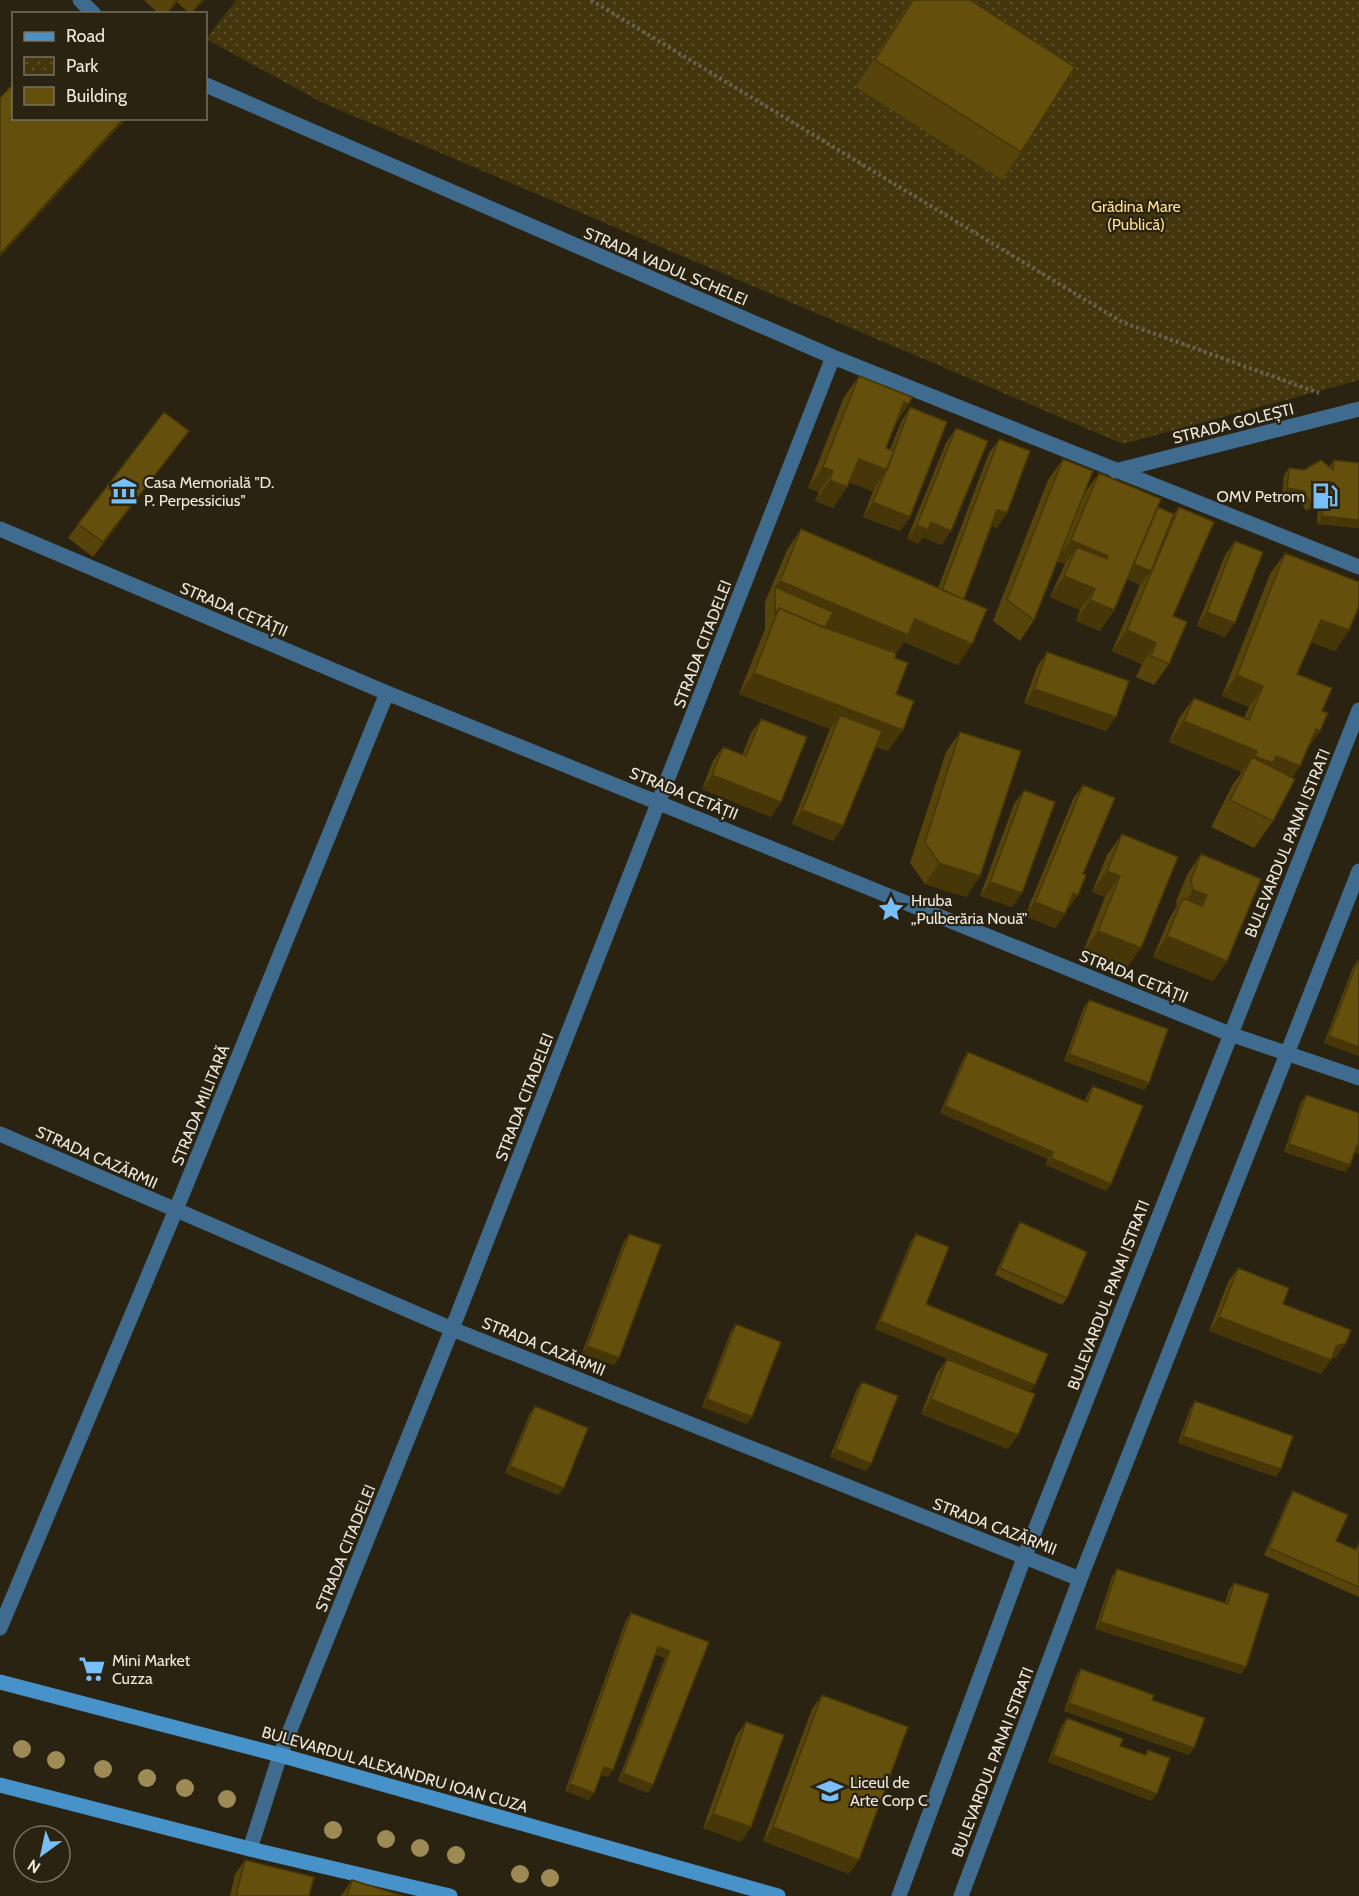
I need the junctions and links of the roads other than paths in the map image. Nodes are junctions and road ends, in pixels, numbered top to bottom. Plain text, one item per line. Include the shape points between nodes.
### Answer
1 (80, 0) edge
2 (92, 12) edge
3 (207, 85) edge
4 (834, 357) junction
5 (1356, 410) edge
6 (1115, 471) junction
7 (0, 529) edge
8 (1359, 567) edge
9 (387, 693) junction
10 (1359, 710) edge
11 (659, 802) junction
12 (1359, 871) edge
13 (1230, 1034) junction
14 (1287, 1055) junction
15 (1359, 1078) edge
16 (0, 1134) edge
17 (175, 1212) junction
18 (452, 1329) junction
19 (1024, 1558) junction
20 (1080, 1579) junction
21 (0, 1624) edge
22 (0, 1682) edge
23 (280, 1755) junction
24 (0, 1785) edge
25 (250, 1849) junction
26 (450, 1896) edge
27 (778, 1896) edge
28 (899, 1896) edge
29 (961, 1896) edge

1 - 2 street
3 - 4 street, STRADA VADUL SCHELEI
4 - 6 street, STRADA VADUL SCHELEI
4 - 11 street, STRADA CITADELEI
5 - 6 street, STRADA GOLEȘTI
6 - 8 street, STRADA VADUL SCHELEI
7 - 9 street, STRADA CETĂȚII
9 - 11 street, STRADA CETĂȚII
9 - 17 street, STRADA MILITARĂ
10 - 13 street, BULEVARDUL PANAI ISTRATI
11 - 13 street, STRADA CETĂȚII
11 - 18 street, STRADA CITADELEI
12 - 14 street, BULEVARDUL PANAI ISTRATI
13 - 14 street, STRADA CETĂȚII
13 - 19 street, BULEVARDUL PANAI ISTRATI
14 - 15 street, STRADA CETĂȚII
14 - 20 street, BULEVARDUL PANAI ISTRATI
16 - 17 street, STRADA CAZĂRMII
17 - 18 street, STRADA CAZĂRMII
17 - 21 street, STRADA MILITARĂ
18 - 19 street, STRADA CAZĂRMII
18 - 23 street, STRADA CITADELEI
19 - 20 street, STRADA CAZĂRMII
19 - 28 street, BULEVARDUL PANAI ISTRATI
20 - 29 street, BULEVARDUL PANAI ISTRATI
22 - 23 main road, BULEVARDUL ALEXANDRU IOAN CUZA
23 - 25 street, STRADA CITADELEI
23 - 27 main road, BULEVARDUL ALEXANDRU IOAN CUZA
24 - 25 main road
25 - 26 main road

